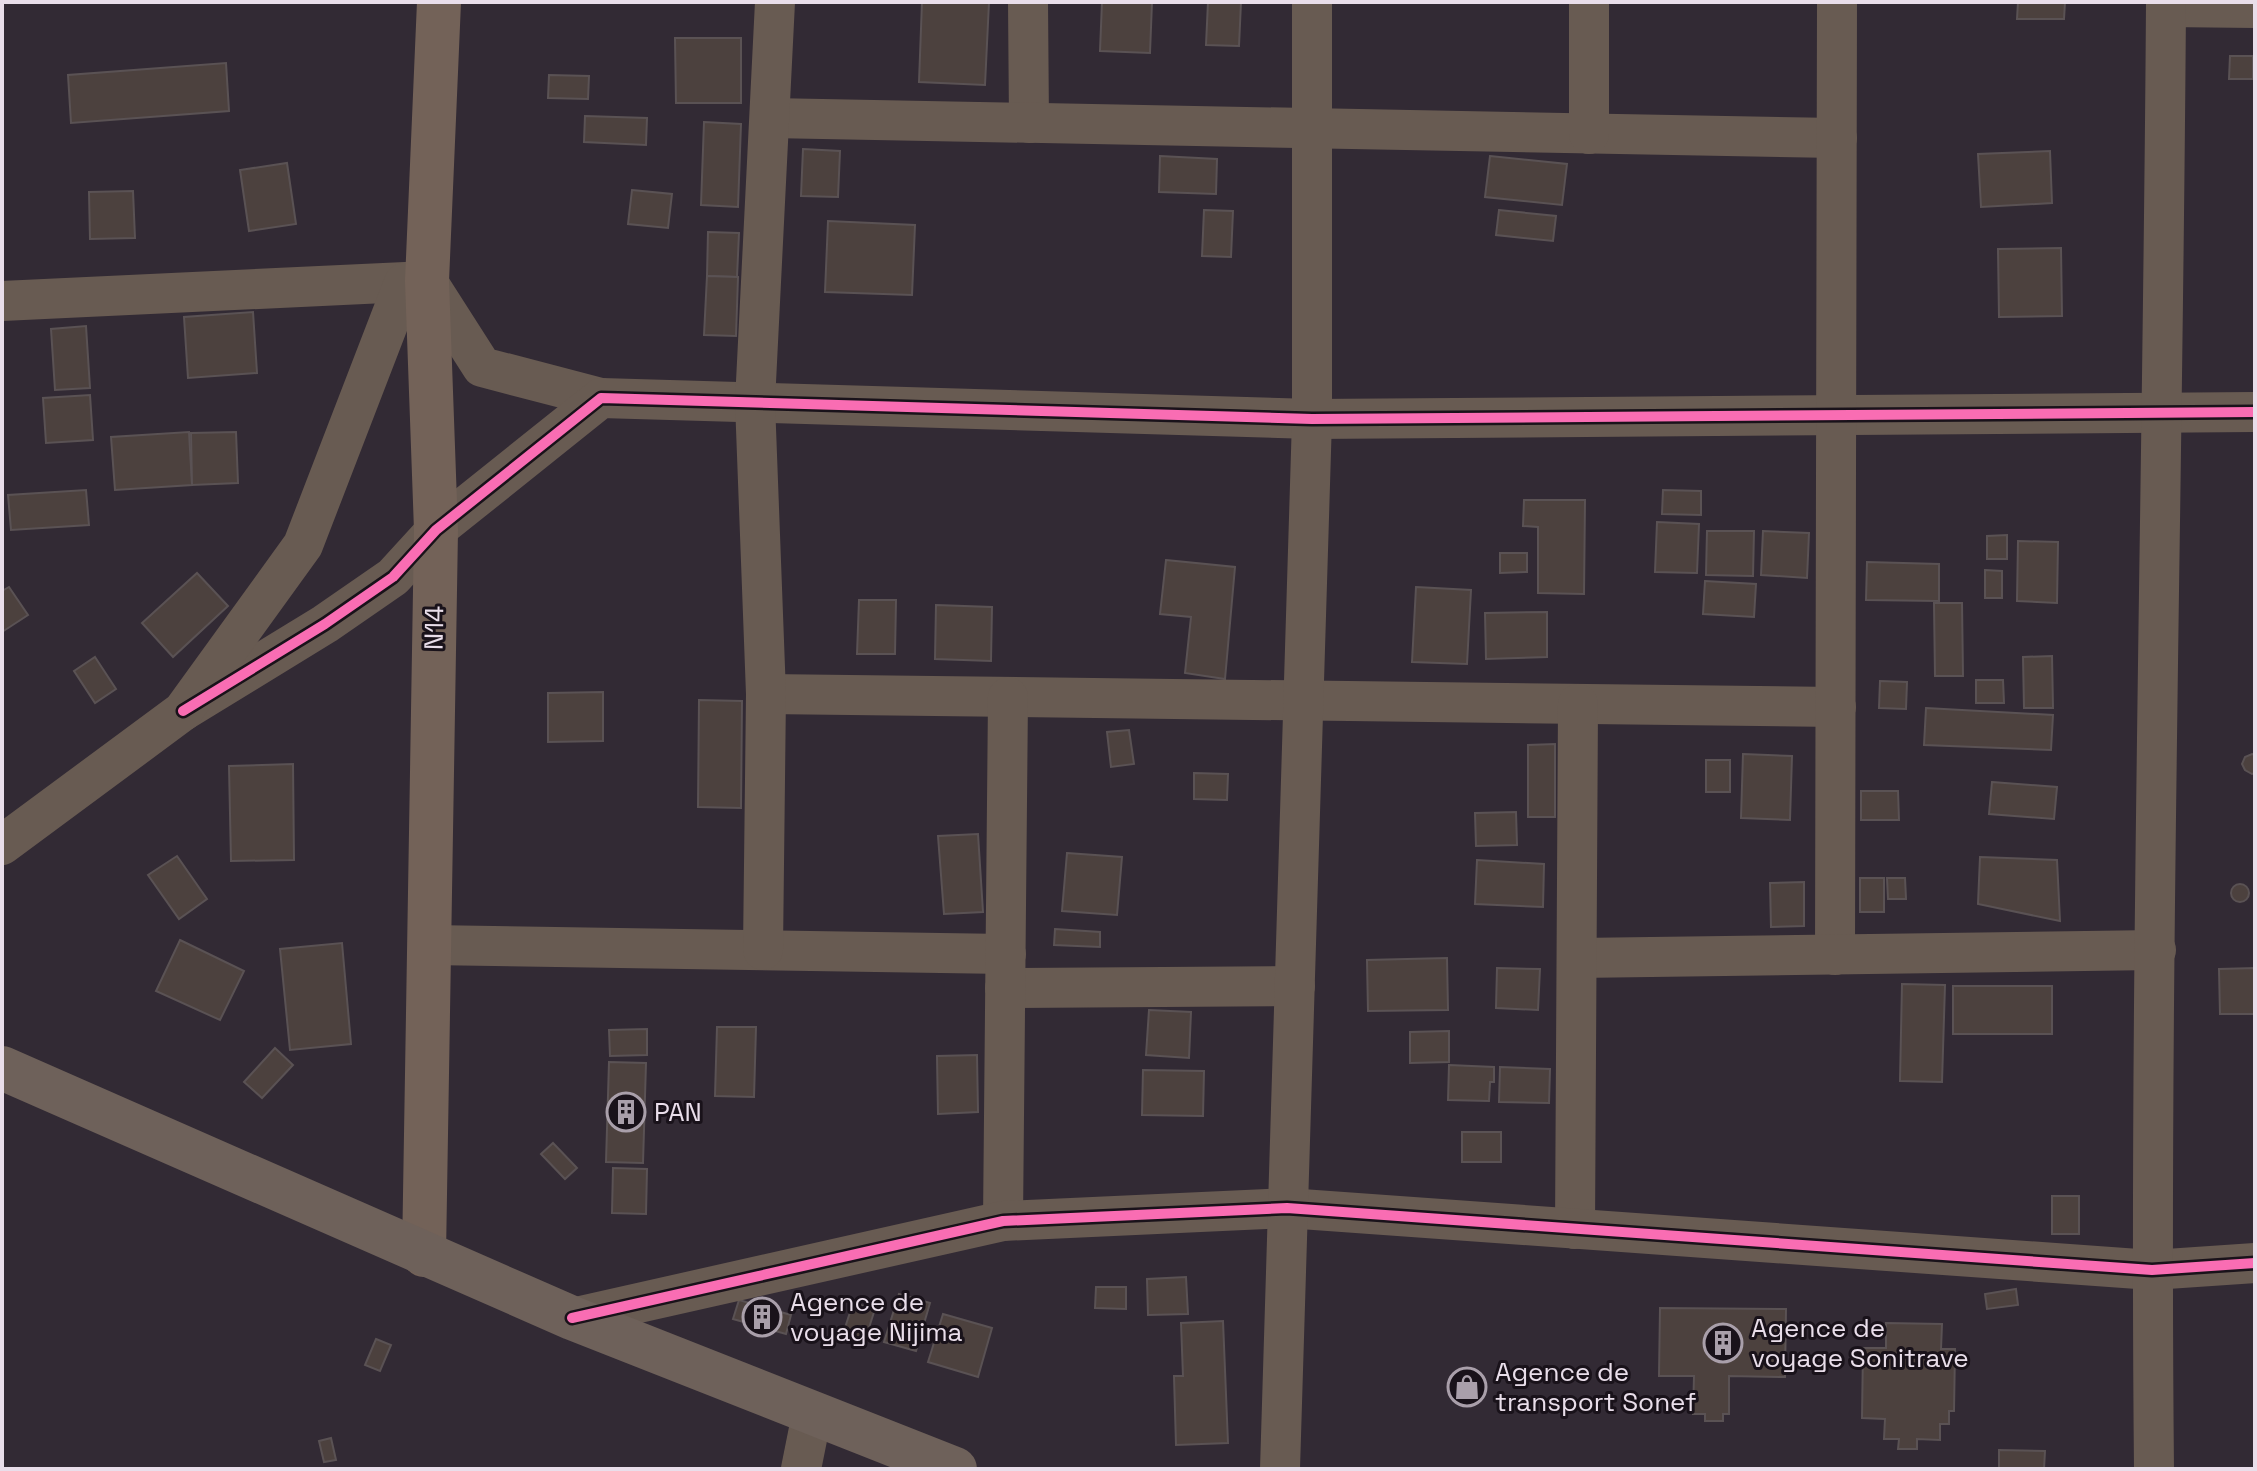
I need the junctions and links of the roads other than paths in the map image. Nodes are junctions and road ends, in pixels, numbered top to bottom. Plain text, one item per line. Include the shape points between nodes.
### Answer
1 (439, 2) edge
2 (775, 2) edge
3 (1028, 2) edge
4 (1312, 2) edge
5 (1589, 2) edge
6 (1837, 2) edge
7 (2166, 5) edge
8 (2255, 8) edge
9 (770, 118) junction
10 (1029, 123) junction
11 (1312, 129) junction
12 (1589, 134) junction
13 (1837, 138) junction
14 (416, 282) junction
15 (2, 301) edge
16 (601, 398) junction
17 (755, 402) junction
18 (2163, 412) junction
19 (2255, 412) edge
20 (1836, 415) junction
21 (1312, 419) junction
22 (436, 530) junction
23 (766, 694) junction
24 (1008, 697) junction
25 (1303, 701) junction
26 (1578, 704) junction
27 (1836, 707) junction
28 (183, 711) junction
29 (2, 845) edge
30 (429, 945) junction
31 (763, 950) junction
32 (2156, 950) junction
33 (1835, 955) junction
34 (1577, 958) junction
35 (1006, 971) junction
36 (1295, 986) junction
37 (2, 1068) edge
38 (1287, 1208) junction
39 (1003, 1221) junction
40 (1575, 1229) junction
41 (424, 1255) junction
42 (2255, 1263) edge
43 (2152, 1270) junction
44 (572, 1318) junction
45 (812, 1414) junction
46 (801, 1469) edge
47 (955, 1469) edge
48 (1280, 1469) edge
49 (2154, 1469) edge

1 - 14 main road, N14
2 - 9 street
3 - 10 street
4 - 11 street
5 - 12 street
6 - 13 street
7 - 8 street
7 - 18 street
9 - 10 street
9 - 17 street
10 - 11 street
11 - 12 street
11 - 21 street
12 - 13 street
13 - 20 street
14 - 15 street
14 - 16 street via 482,367
14 - 22 main road, N14
14 - 28 street via 303,545
16 - 17 street
16 - 22 street
17 - 21 street
17 - 23 street
18 - 19 street
18 - 20 street
18 - 32 street
20 - 21 street
20 - 27 street
21 - 25 street
22 - 28 street via 393,577
22 - 30 main road, N14
23 - 24 street
23 - 31 street
24 - 25 street
24 - 35 street
25 - 26 street
25 - 36 street
26 - 27 street
26 - 34 street
27 - 33 street
28 - 29 street
30 - 31 street
30 - 41 main road, N14
31 - 35 street
32 - 33 street
32 - 43 street
33 - 34 street
34 - 40 street
35 - 36 street
35 - 39 street
36 - 38 street
37 - 41 highway
38 - 39 street
38 - 40 street
38 - 48 street
39 - 44 street
40 - 43 street
41 - 44 highway
42 - 43 street
43 - 49 street
44 - 45 highway
45 - 46 street
45 - 47 highway

